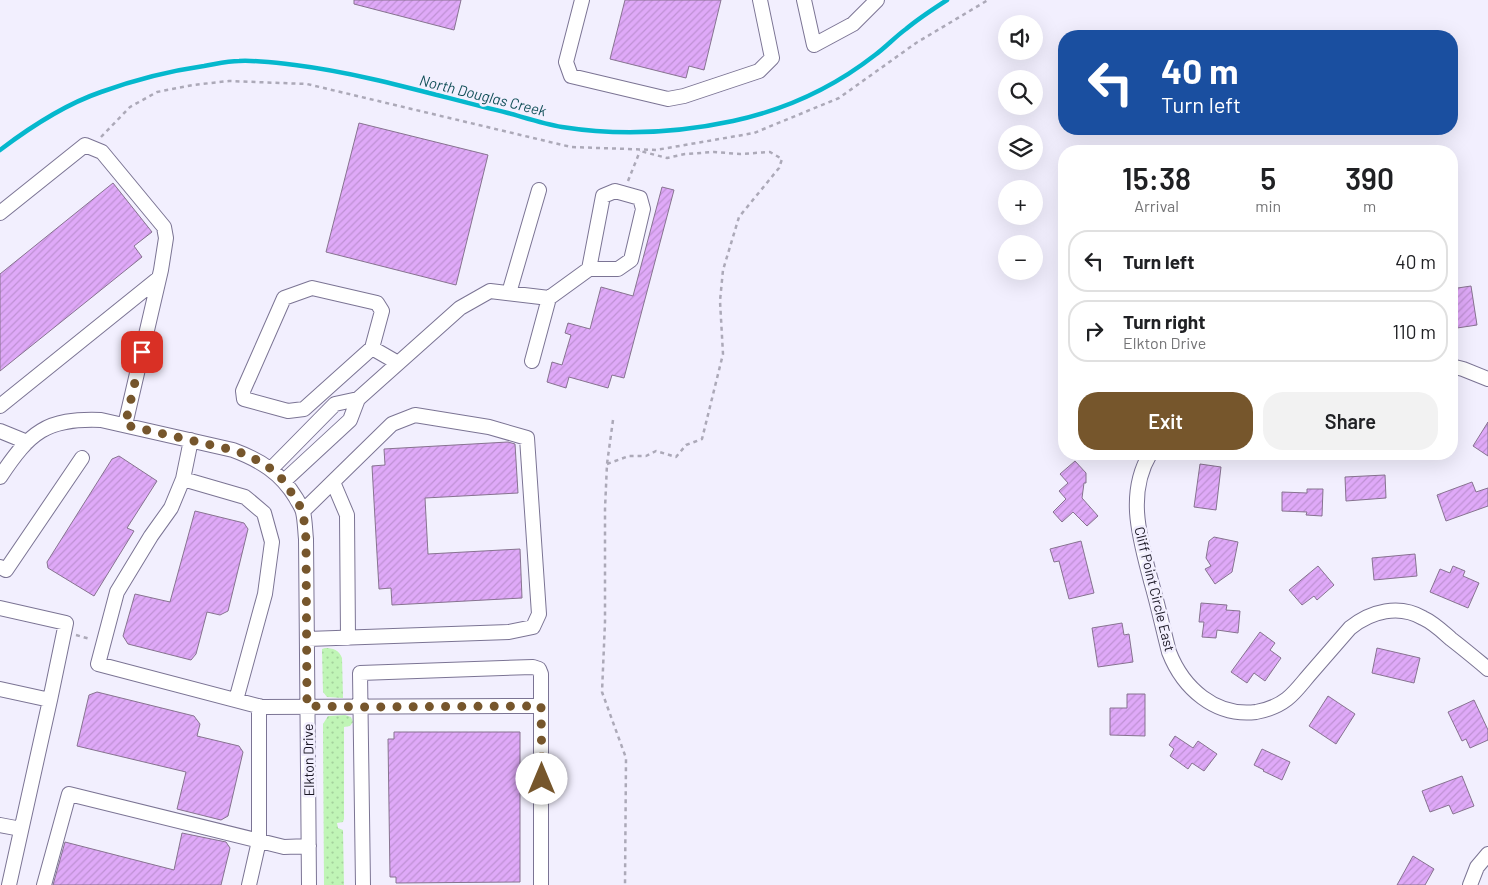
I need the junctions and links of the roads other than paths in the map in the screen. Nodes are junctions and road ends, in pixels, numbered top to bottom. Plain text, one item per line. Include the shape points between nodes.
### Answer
1 (582, 0) edge
2 (760, 0) edge
3 (804, 0) edge
4 (877, 0) edge
5 (539, 190) dead end
6 (0, 213) edge
7 (589, 268) junction
8 (159, 278) junction
9 (509, 294) junction
10 (548, 298) junction
11 (372, 348) junction
12 (532, 361) dead end
13 (398, 364) junction
14 (1458, 368) edge
15 (1488, 379) edge
16 (358, 399) junction
17 (0, 406) edge
18 (125, 425) junction
19 (0, 431) edge
20 (190, 440) junction
21 (27, 442) junction
22 (82, 458) dead end
23 (1147, 460) edge
24 (271, 469) junction
25 (2, 470) edge
26 (182, 479) junction
27 (284, 481) junction
28 (333, 482) junction
29 (303, 511) junction
30 (0, 567) edge
31 (0, 608) edge
32 (348, 638) junction
33 (307, 639) junction
34 (1488, 669) edge
35 (0, 689) edge
36 (50, 700) junction
37 (236, 700) junction
38 (259, 706) junction
39 (307, 706) junction
40 (541, 706) junction
41 (360, 707) junction
42 (0, 825) edge
43 (21, 830) junction
44 (259, 842) junction
45 (309, 846) junction
46 (1488, 854) edge
47 (9, 885) edge
48 (44, 885) edge
49 (249, 885) edge
50 (309, 885) edge
51 (363, 885) edge
52 (541, 885) edge
53 (1470, 885) edge

1 - 2 street via 566,62 571,76 668,100 759,71 772,58
3 - 4 street via 814,45 853,24
5 - 9 street
6 - 8 street via 85,145 102,152 164,227 166,238
7 - 7 street via 603,196 615,191 640,198 643,209 631,260 618,269
7 - 10 street
8 - 17 street
8 - 18 street
9 - 10 street
9 - 13 street via 490,291 460,308
10 - 12 street
11 - 11 street via 304,409 288,411 244,399 243,392 284,298 312,288 377,304 382,311
11 - 13 street
13 - 16 street
14 - 15 street
16 - 24 street via 335,404
16 - 27 street via 350,420
18 - 20 street, Elkton Drive
18 - 21 street, Elkton Drive via 101,420 69,421 43,429
19 - 21 street
20 - 24 street, Elkton Drive via 250,456
20 - 26 street
21 - 25 street, Elkton Drive
22 - 30 street via 6,570
23 - 34 street, Cliff Point Circle East via 1137,490 1144,554 1175,667 1205,700 1218,707 1247,713 1274,707 1298,688 1350,628 1373,614 1385,611 1410,612 1423,618
24 - 27 street, Elkton Drive
26 - 37 street via 244,497 264,513 272,542 265,594
26 - 37 street via 171,508 117,592 98,664
27 - 29 street, Elkton Drive
28 - 29 street
28 - 32 street via 347,514
28 - 32 street via 392,424 415,415 527,438 539,614 533,627 509,632
29 - 33 street, Elkton Drive
31 - 36 street via 66,623
32 - 33 street
33 - 39 street, Elkton Drive
35 - 36 street
36 - 43 street
37 - 38 street
38 - 39 street
38 - 44 street
39 - 41 street
39 - 45 street, Elkton Drive
40 - 41 street
40 - 41 street via 541,674 539,669 527,667 360,673
40 - 52 street
41 - 51 street
42 - 43 street
43 - 47 street
44 - 45 street via 284,848
44 - 48 street via 69,794
44 - 49 street
45 - 50 street, Elkton Drive
46 - 53 street via 1477,866

